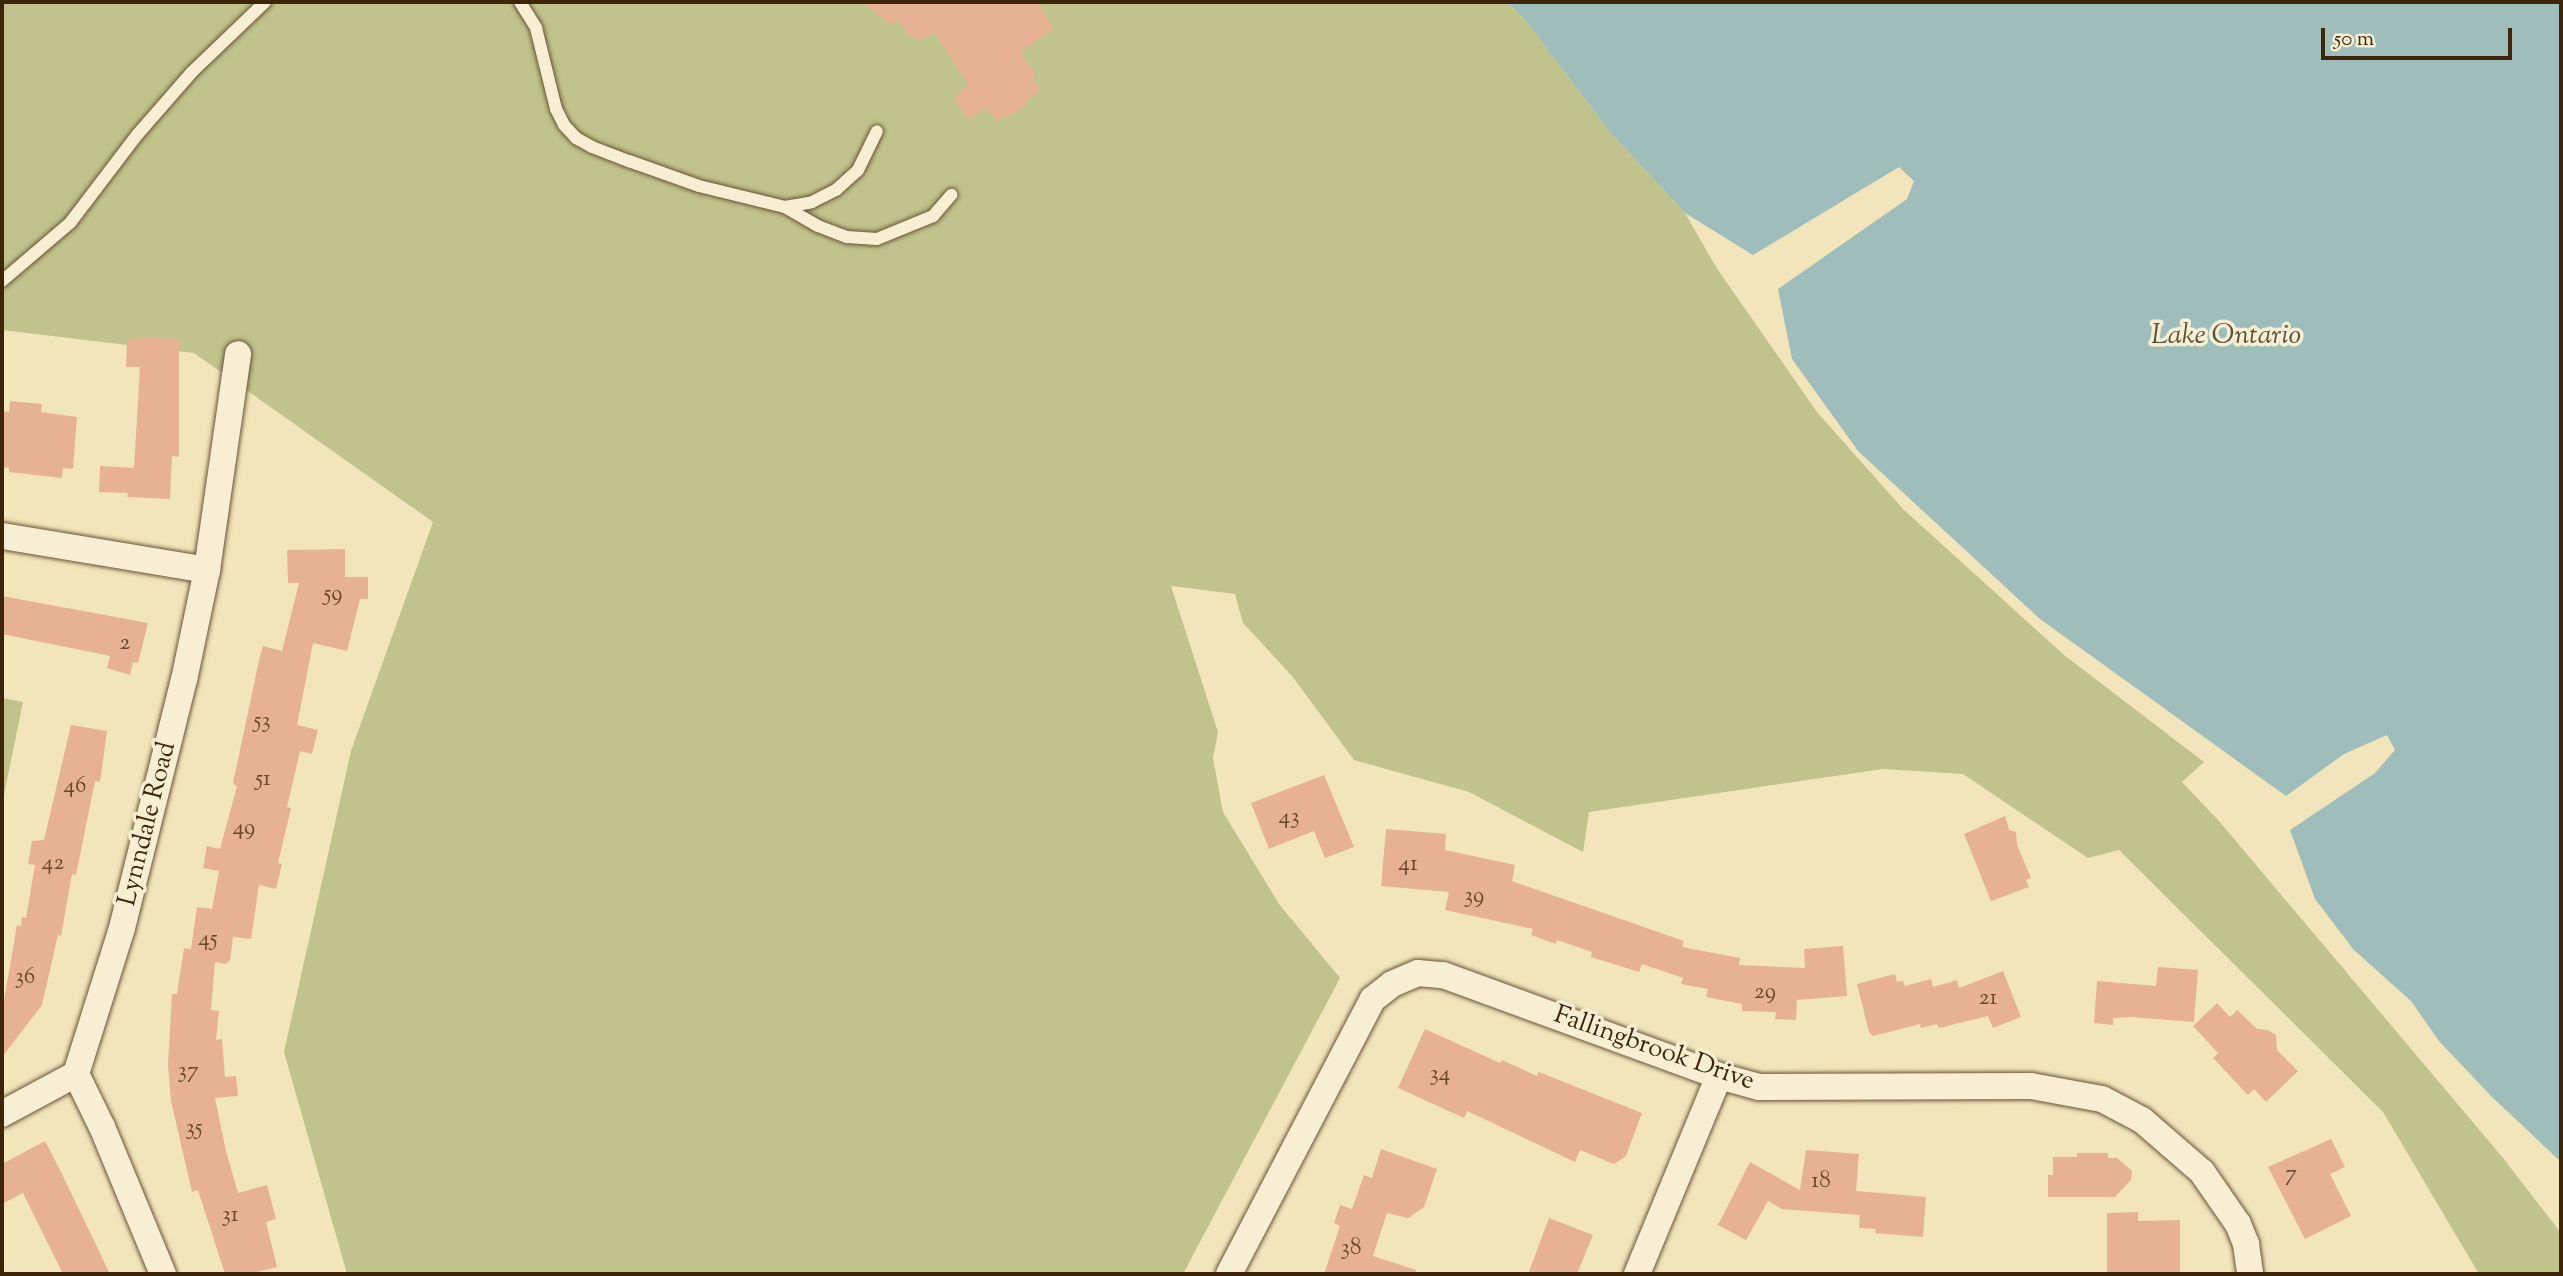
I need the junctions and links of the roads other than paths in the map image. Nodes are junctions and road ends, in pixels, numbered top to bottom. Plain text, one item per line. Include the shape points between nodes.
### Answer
1 (269, 2) edge
2 (520, 2) edge
3 (877, 131) dead end
4 (951, 195) dead end
5 (785, 207) junction
6 (2, 281) edge
7 (238, 354) dead end
8 (2, 536) edge
9 (207, 570) junction
10 (76, 1074) junction
11 (1718, 1076) junction
12 (2, 1114) edge
13 (163, 1274) edge
14 (1229, 1274) edge
15 (1637, 1274) edge
16 (2250, 1274) edge

1 - 6 lane via 192,72 70,223
2 - 5 lane via 536,28 556,109 576,138 699,186
3 - 5 lane via 858,170 837,189 812,202
4 - 5 lane via 933,216 877,239 847,237
7 - 9 street, Lynndale Road
8 - 9 street
9 - 10 street, Lynndale Road via 122,928
10 - 12 street
10 - 13 street
11 - 14 street, Fallingbrook Drive via 1443,975 1418,973 1373,999
11 - 15 street
11 - 16 street, Fallingbrook Drive via 1759,1087 2031,1086 2102,1099 2142,1120 2202,1172 2238,1224

